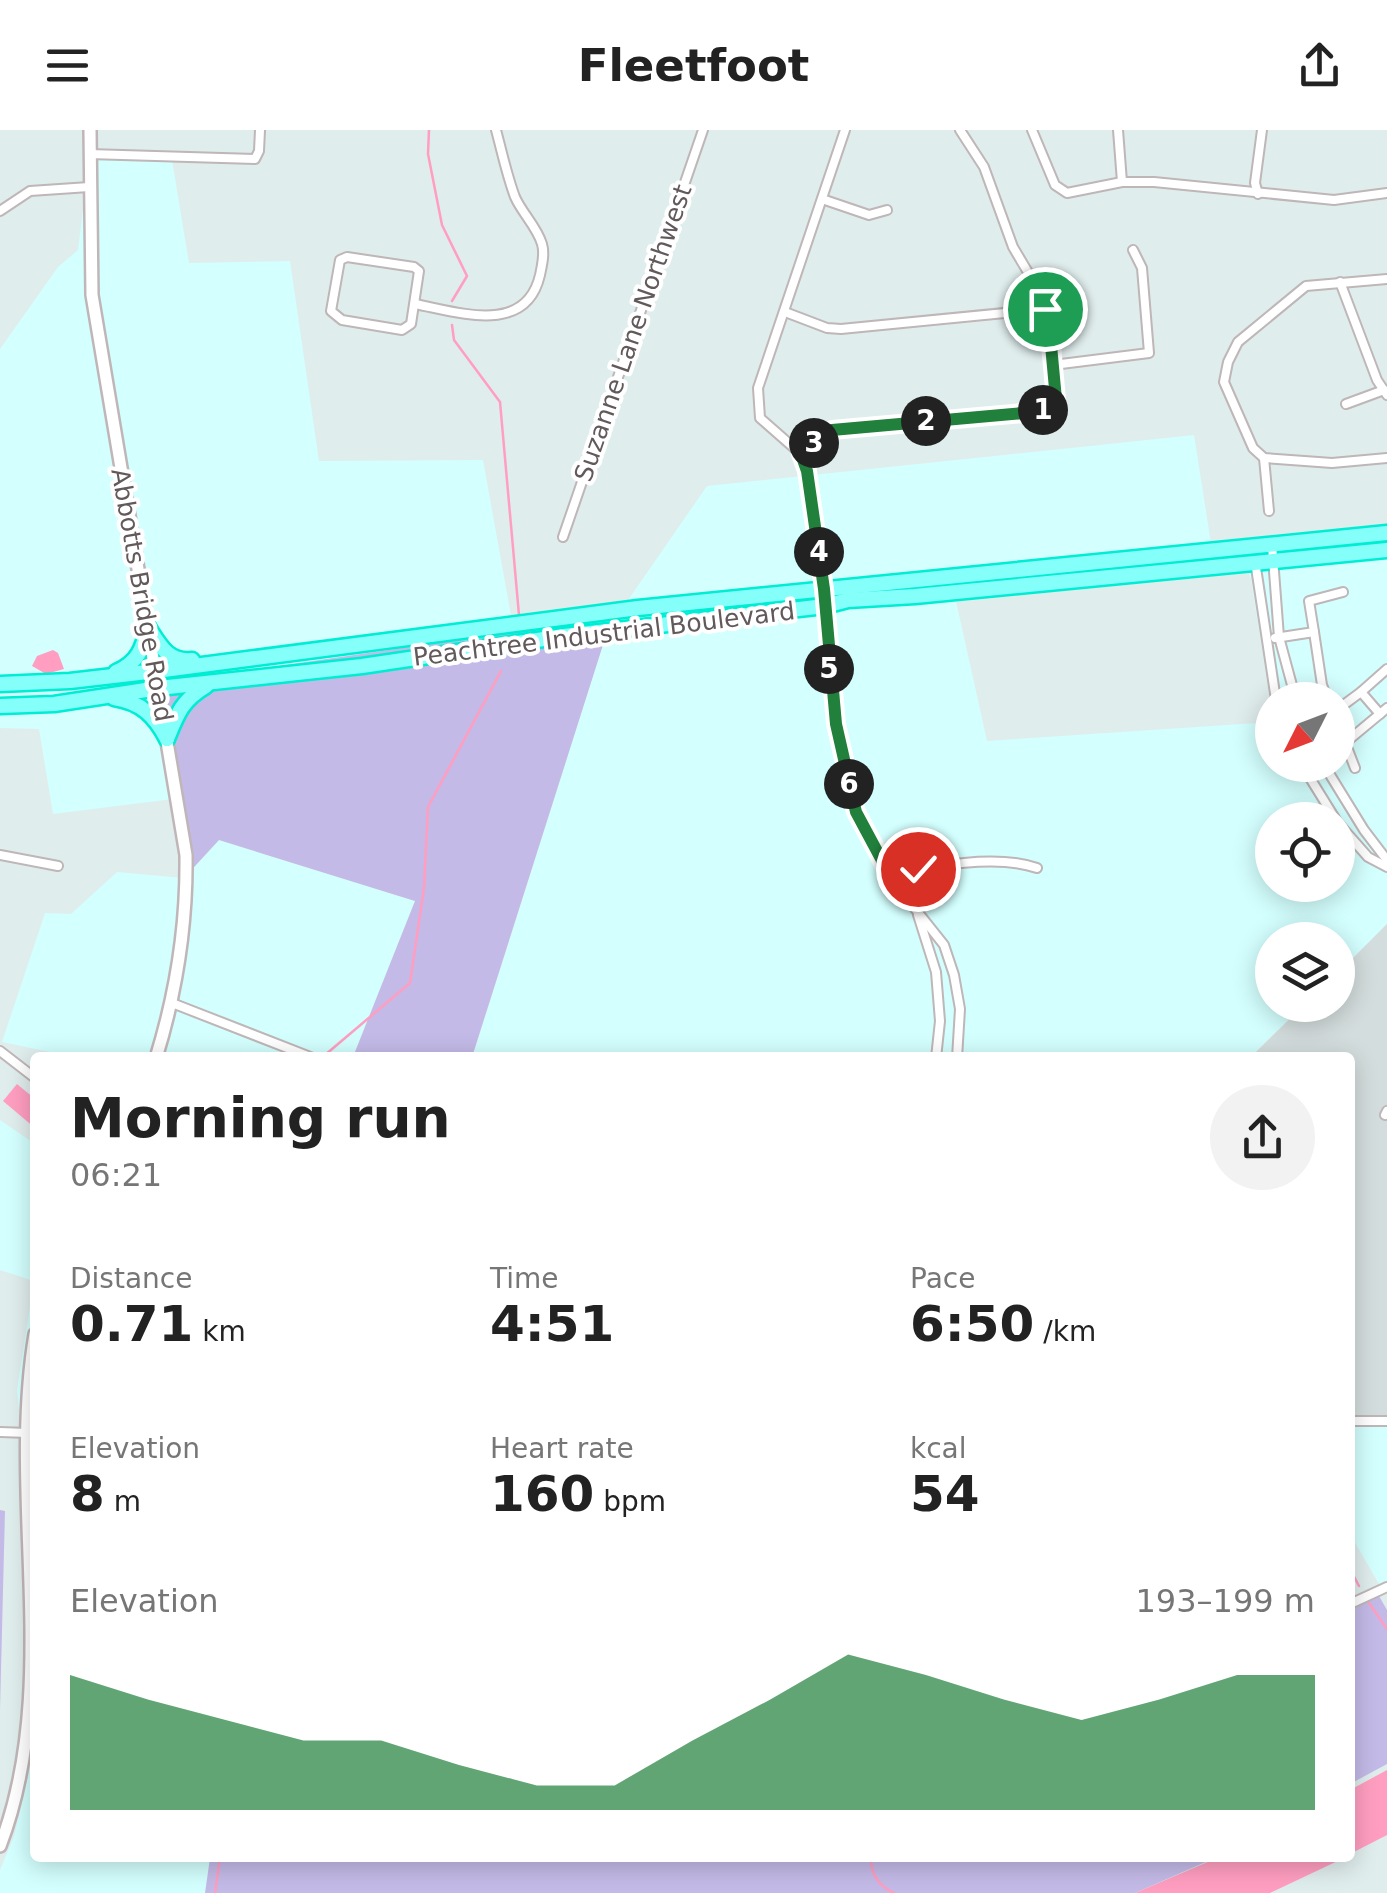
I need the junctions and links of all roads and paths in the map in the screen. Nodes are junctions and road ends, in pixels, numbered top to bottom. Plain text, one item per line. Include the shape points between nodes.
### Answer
1 (90, 130) edge
2 (260, 130) edge
3 (496, 130) edge
4 (703, 130) edge
5 (846, 130) edge
6 (960, 130) edge
7 (1032, 130) edge
8 (1118, 130) edge
9 (1262, 130) edge
10 (90, 154) junction
11 (1122, 182) junction
12 (89, 187) junction
13 (1387, 193) edge
14 (1258, 194) junction
15 (822, 199) junction
16 (887, 210) dead end
17 (0, 211) edge
18 (1133, 250) dead end
19 (1387, 279) edge
20 (1340, 282) junction
21 (415, 304) junction
22 (1045, 309) junction
23 (785, 312) junction
24 (1053, 365) junction
25 (1386, 392) edge
26 (1346, 404) dead end
27 (801, 454) junction
28 (1264, 458) junction
29 (1387, 458) edge
30 (1269, 511) dead end
31 (1387, 534) edge
32 (563, 537) dead end
33 (1272, 545) junction
34 (1254, 546) junction
35 (1387, 550) edge
36 (1273, 563) junction
37 (1256, 564) junction
38 (824, 589) junction
39 (1343, 592) dead end
40 (825, 606) junction
41 (148, 627) junction
42 (1314, 632) junction
43 (1279, 637) junction
44 (1266, 639) junction
45 (222, 662) junction
46 (1387, 669) edge
47 (156, 671) junction
48 (104, 677) junction
49 (211, 682) junction
50 (1273, 682) edge
51 (1291, 682) edge
52 (1322, 682) edge
53 (0, 684) edge
54 (159, 688) junction
55 (1361, 692) junction
56 (99, 696) junction
57 (1355, 696) edge
58 (0, 706) edge
59 (1384, 711) edge
60 (1355, 735) edge
61 (167, 740) junction
62 (1334, 782) edge
63 (1355, 842) edge
64 (2, 855) edge
65 (1387, 860) edge
66 (58, 866) dead end
67 (1387, 867) edge
68 (0, 868) edge
69 (1038, 868) dead end
70 (893, 881) junction
71 (918, 916) junction
72 (172, 1003) junction
73 (0, 1050) edge
74 (158, 1052) edge
75 (298, 1052) edge
76 (937, 1052) edge
77 (957, 1052) edge
78 (30, 1074) edge
79 (30, 1368) edge
80 (1387, 1420) edge
81 (1355, 1421) edge
82 (0, 1432) edge
83 (28, 1433) junction
84 (1387, 1587) edge
85 (1355, 1602) edge
86 (0, 1846) edge

1 - 10 main road, Abbotts Bridge Road
2 - 10 street via 255,159
3 - 21 street via 516,199 542,243 538,282 525,302 504,315 486,318
4 - 32 street, Suzanne Lane Northwest
5 - 15 street
6 - 22 street via 984,167
7 - 11 street via 1055,185 1067,192
8 - 11 street
9 - 14 street
10 - 12 main road, Abbotts Bridge Road
11 - 14 street
12 - 17 street via 30,191
12 - 41 main road, Abbotts Bridge Road via 92,294
13 - 14 street via 1334,200
15 - 16 street via 869,215
15 - 23 street
18 - 24 street via 1142,268 1149,353
19 - 20 street
20 - 25 street
20 - 28 street via 1306,286 1238,342 1228,362 1224,382 1253,448
21 - 21 street via 420,278 414,267 340,260 331,310 337,317 402,330 411,324
22 - 23 street via 840,329
22 - 24 street
23 - 27 street via 758,388 760,418
24 - 27 street via 1057,410 832,430
25 - 26 street
27 - 38 street
28 - 29 street
28 - 30 street
31 - 33 highway, Peachtree Industrial Boulevard
33 - 34 highway, Peachtree Industrial Boulevard
33 - 36 street
34 - 37 street
34 - 38 highway, Peachtree Industrial Boulevard
35 - 36 highway, Peachtree Industrial Boulevard
36 - 37 highway, Peachtree Industrial Boulevard
36 - 43 street
37 - 40 highway, Peachtree Industrial Boulevard
37 - 44 street
38 - 40 street
38 - 45 highway, Peachtree Industrial Boulevard
39 - 42 street via 1309,600
40 - 49 highway, Peachtree Industrial Boulevard
40 - 70 street via 836,724 856,812
41 - 45 highway via 172,657
41 - 47 main road, Abbotts Bridge Road
41 - 48 highway via 132,664
42 - 43 street
42 - 52 street
43 - 44 street
43 - 51 street
44 - 50 street
45 - 47 highway, Peachtree Industrial Boulevard
46 - 55 street
47 - 48 highway, Peachtree Industrial Boulevard
47 - 54 main road, Abbotts Bridge Road
48 - 53 highway, Peachtree Industrial Boulevard
49 - 54 highway, Peachtree Industrial Boulevard
49 - 61 highway via 187,697
54 - 56 highway, Peachtree Industrial Boulevard
54 - 61 main road, Abbotts Bridge Road
55 - 57 street
55 - 59 street
56 - 58 highway, Peachtree Industrial Boulevard
56 - 61 highway via 144,708
59 - 60 street
61 - 72 main road, Abbotts Bridge Road via 187,901
62 - 65 street
63 - 67 street
64 - 66 street
64 - 68 street
69 - 70 street via 1021,862 918,869
70 - 71 street
71 - 76 street via 936,972
71 - 77 street via 944,945 954,975
72 - 74 main road, Abbotts Bridge Road
72 - 75 street
73 - 78 street
79 - 83 main road
80 - 81 street
82 - 83 street
83 - 86 main road via 28,1701 20,1773
84 - 85 street

